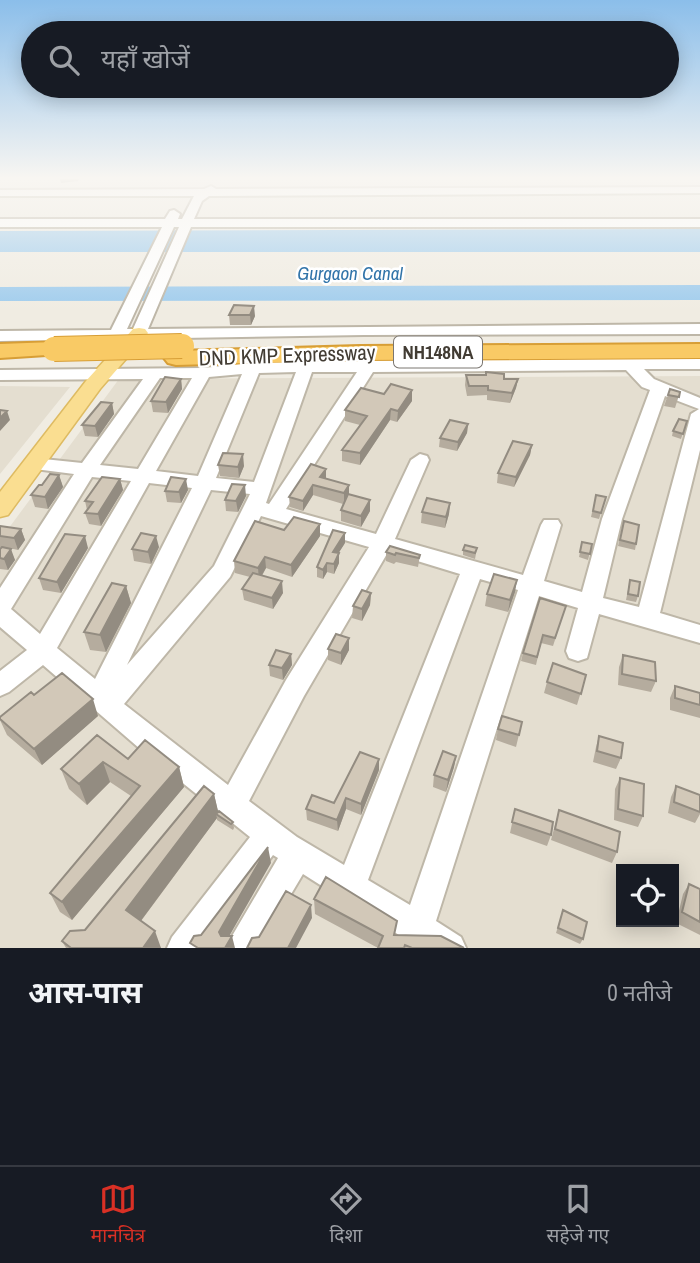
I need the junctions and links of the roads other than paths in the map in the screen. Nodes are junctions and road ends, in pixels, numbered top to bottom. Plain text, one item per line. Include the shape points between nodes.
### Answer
1 (20, 223) edge
2 (638, 223) edge
3 (167, 225) junction
4 (184, 225) junction
5 (132, 307) joint
6 (700, 330) edge
7 (139, 333) junction
8 (0, 336) edge
9 (117, 336) junction
10 (700, 341) edge
11 (0, 351) edge
12 (700, 351) edge
13 (179, 352) junction
14 (51, 355) junction
15 (0, 362) edge
16 (700, 363) edge
17 (630, 364) junction
18 (369, 366) junction
19 (306, 367) junction
20 (253, 368) junction
21 (98, 373) junction
22 (155, 373) junction
23 (203, 373) junction
24 (0, 375) edge
25 (659, 388) junction
26 (700, 404) edge
27 (700, 414) edge
28 (421, 460) dead end
29 (34, 464) junction
30 (88, 468) junction
31 (144, 476) junction
32 (205, 481) junction
33 (0, 485) edge
34 (264, 503) junction
35 (0, 509) edge
36 (551, 525) dead end
37 (382, 544) junction
38 (473, 569) junction
39 (531, 585) junction
40 (591, 603) junction
41 (0, 607) edge
42 (0, 613) edge
43 (647, 619) junction
44 (700, 634) edge
45 (578, 651) dead end
46 (42, 652) junction
47 (0, 685) edge
48 (103, 701) junction
49 (232, 804) junction
50 (271, 834) junction
51 (298, 854) junction
52 (350, 887) junction
53 (415, 939) edge
54 (183, 948) edge
55 (241, 948) edge
56 (450, 948) edge

1 - 3 street
2 - 4 street
3 - 4 street
3 - 5 street
4 - 7 street
5 - 9 street
6 - 7 street
7 - 9 street
7 - 21 main road
8 - 9 street
9 - 21 main road
10 - 13 highway, DND KMP Expressway / NH148NA via 362,342
11 - 14 highway, DND KMP Expressway / NH148NA
12 - 13 highway, DND KMP Expressway / NH148NA
13 - 14 highway, DND KMP Expressway / NH148NA
14 - 15 highway, DND KMP Expressway / NH148NA
16 - 17 street
17 - 18 street
17 - 25 street via 640,378
18 - 19 street
18 - 34 street
19 - 20 street
19 - 34 street
20 - 23 street
20 - 32 street
21 - 22 street
21 - 24 street
21 - 29 main road
21 - 33 main road
22 - 23 street
22 - 30 street
23 - 31 street
25 - 26 street
25 - 40 street via 612,519
27 - 43 street
28 - 37 street
29 - 30 street
29 - 35 main road
30 - 31 street
30 - 41 street
31 - 32 street
31 - 46 street
32 - 34 street
32 - 48 street
34 - 37 street
34 - 48 street via 217,580
36 - 39 street
37 - 38 street
37 - 49 street
38 - 39 street
38 - 52 street
39 - 40 street
39 - 53 street
40 - 43 street
40 - 45 street
42 - 46 street
43 - 44 street
46 - 47 street
46 - 48 street
48 - 49 street via 198,795
49 - 50 street
50 - 51 street
50 - 54 street
51 - 52 street
51 - 55 street
52 - 53 street
53 - 56 street

